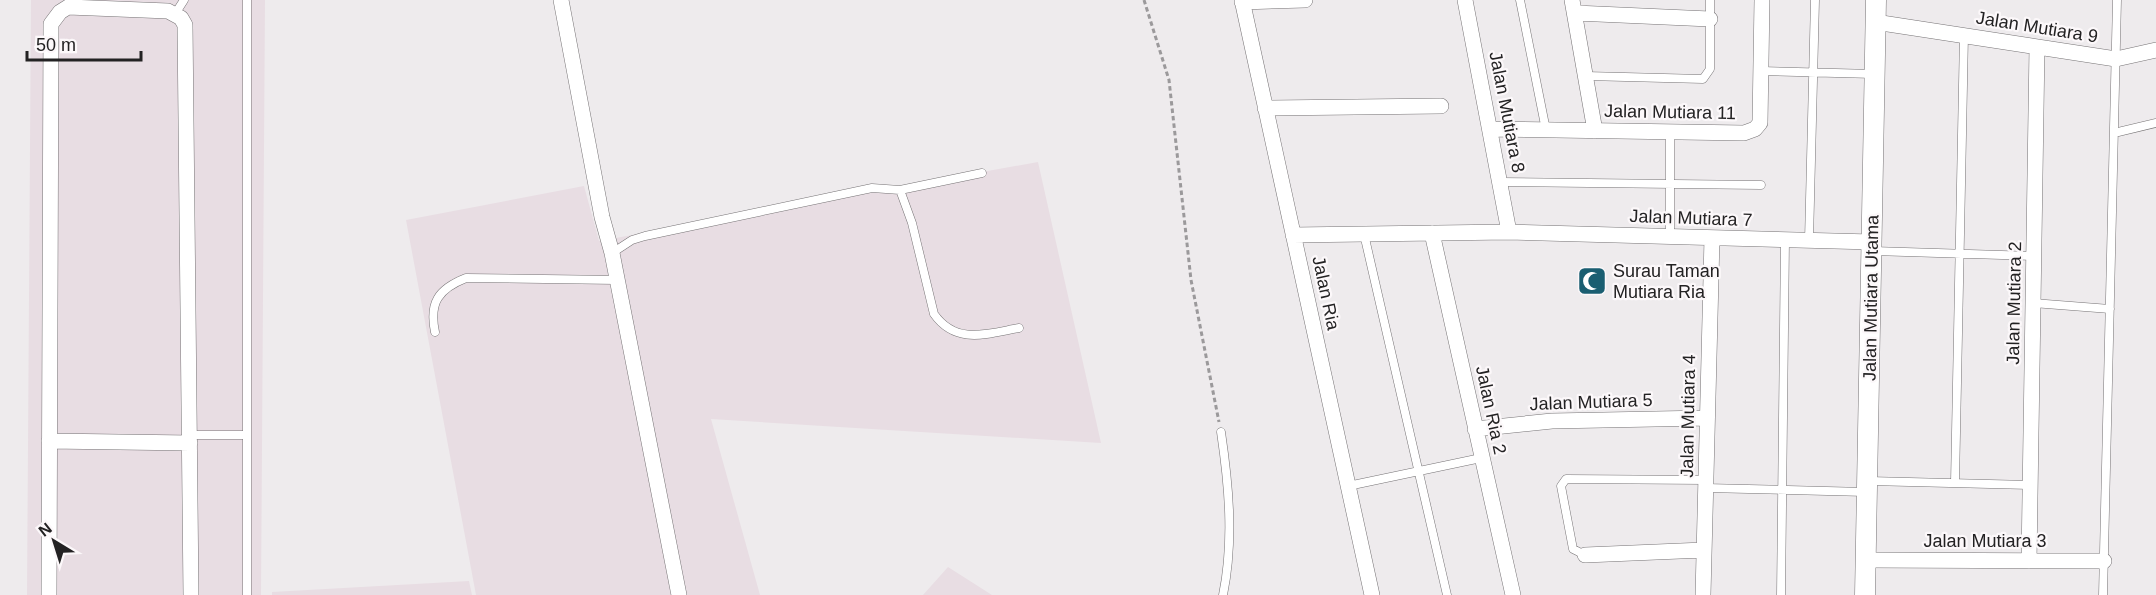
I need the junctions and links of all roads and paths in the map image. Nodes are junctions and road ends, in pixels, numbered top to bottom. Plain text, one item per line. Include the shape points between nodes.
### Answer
1 (184, 0) edge
2 (247, 0) edge
3 (561, 0) edge
4 (1144, 0) edge
5 (1305, 0) edge
6 (1466, 0) edge
7 (1520, 0) edge
8 (1710, 0) edge
9 (1762, 0) edge
10 (1815, 0) edge
11 (1876, 0) edge
12 (2117, 0) edge
13 (1242, 1) edge
14 (1574, 6) edge
15 (175, 14) junction
16 (1710, 19) junction
17 (1875, 22) junction
18 (1964, 35) junction
19 (2037, 47) junction
20 (2156, 50) edge
21 (2116, 59) junction
22 (1761, 72) junction
23 (1814, 73) junction
24 (1875, 74) junction
25 (1586, 76) junction
26 (1441, 106) dead end
27 (1265, 108) junction
28 (2156, 123) edge
29 (1490, 129) junction
30 (1546, 130) junction
31 (1594, 130) junction
32 (1670, 132) junction
33 (2114, 133) junction
34 (981, 173) dead end
35 (1500, 182) junction
36 (1670, 183) junction
37 (1761, 185) dead end
38 (900, 190) junction
39 (1509, 232) junction
40 (1432, 233) junction
41 (1364, 234) junction
42 (1293, 235) junction
43 (1670, 237) junction
44 (1712, 238) junction
45 (1785, 240) junction
46 (1809, 240) junction
47 (1871, 247) junction
48 (612, 253) junction
49 (1960, 254) junction
50 (2034, 256) junction
51 (617, 280) junction
52 (2033, 303) junction
53 (2110, 309) junction
54 (1019, 328) dead end
55 (435, 332) dead end
56 (1707, 418) junction
57 (1475, 429) junction
58 (1221, 432) joint
59 (247, 435) junction
60 (190, 439) junction
61 (49, 441) junction
62 (1481, 458) junction
63 (1418, 471) junction
64 (1955, 483) junction
65 (1706, 484) junction
66 (2030, 485) junction
67 (1348, 486) junction
68 (1867, 487) junction
69 (1782, 490) junction
70 (1704, 550) junction
71 (1585, 555) joint
72 (1866, 560) junction
73 (2029, 561) junction
74 (2103, 561) junction
75 (49, 595) edge
76 (191, 595) edge
77 (247, 595) edge
78 (679, 595) edge
79 (1223, 595) edge
80 (1372, 595) edge
81 (1447, 595) edge
82 (1513, 595) edge
83 (1703, 595) edge
84 (1780, 595) edge
85 (1865, 595) edge
86 (2103, 595) edge

1 - 15 lane
2 - 59 lane
3 - 48 street
4 - 58 path via 1170,80 1191,280
5 - 13 street
6 - 29 street, Jalan Mutiara 8
7 - 30 lane
8 - 16 lane
9 - 22 street, Jalan Mutiara 11
10 - 23 lane
11 - 17 street, Jalan Mutiara Utama
12 - 21 lane
13 - 27 street, Jalan Ria
14 - 16 street
14 - 25 street
15 - 60 street via 185,25
15 - 61 street via 68,7 51,24
16 - 25 lane via 1710,69 1703,79
17 - 18 street, Jalan Mutiara 9
17 - 24 street, Jalan Mutiara Utama
18 - 19 street, Jalan Mutiara 9
18 - 49 lane
19 - 21 street, Jalan Mutiara 9
19 - 50 street, Jalan Mutiara 2
20 - 21 street, Jalan Mutiara 9
21 - 33 lane
22 - 23 lane
22 - 32 street, Jalan Mutiara 11 via 1760,123 1755,129 1744,133
23 - 24 lane
23 - 46 lane
24 - 47 street, Jalan Mutiara Utama
25 - 31 street
26 - 27 street
27 - 42 street, Jalan Ria
28 - 33 lane
29 - 30 street, Jalan Mutiara 11
29 - 35 street, Jalan Mutiara 8
30 - 31 street, Jalan Mutiara 11
31 - 32 street, Jalan Mutiara 11
32 - 36 lane
33 - 53 lane
34 - 38 lane
35 - 36 lane
35 - 39 street, Jalan Mutiara 8
36 - 37 lane
36 - 43 lane
38 - 48 lane via 872,188 645,236
38 - 54 lane via 934,314 941,324 967,336
39 - 40 street, Jalan Mutiara 7
39 - 43 street, Jalan Mutiara 7
40 - 41 street, Jalan Mutiara 7
40 - 57 street, Jalan Ria 2
41 - 42 street, Jalan Mutiara 7
41 - 63 lane
42 - 67 street, Jalan Ria
43 - 44 street, Jalan Mutiara 7
44 - 45 street, Jalan Mutiara 7
44 - 56 street, Jalan Mutiara 4
45 - 46 street, Jalan Mutiara 7
45 - 69 lane
46 - 47 street, Jalan Mutiara 7
47 - 49 lane
47 - 68 street, Jalan Mutiara Utama
48 - 51 street
49 - 50 lane
49 - 64 lane
50 - 52 street, Jalan Mutiara 2
51 - 55 lane via 466,279 448,285 437,299 431,315
51 - 78 street
52 - 53 lane
52 - 66 street, Jalan Mutiara 2
53 - 74 lane
56 - 57 street, Jalan Mutiara 5 via 1552,421
56 - 65 street, Jalan Mutiara 4
57 - 62 street, Jalan Ria 2
58 - 79 lane via 1229,517
59 - 60 lane
59 - 77 lane
60 - 61 street
60 - 76 street
61 - 75 street
62 - 63 lane
62 - 82 street, Jalan Ria 2
63 - 67 lane
63 - 81 lane
64 - 66 lane
64 - 68 lane
65 - 69 lane
65 - 70 street, Jalan Mutiara 4
65 - 71 lane via 1566,478 1561,486 1573,549
66 - 73 street, Jalan Mutiara 2
67 - 80 street, Jalan Ria
68 - 69 lane
68 - 72 street, Jalan Mutiara Utama
69 - 84 lane
70 - 71 street
70 - 83 street, Jalan Mutiara 4
72 - 73 street, Jalan Mutiara 3
72 - 85 street, Jalan Mutiara Utama
73 - 74 street, Jalan Mutiara 3
74 - 86 lane

